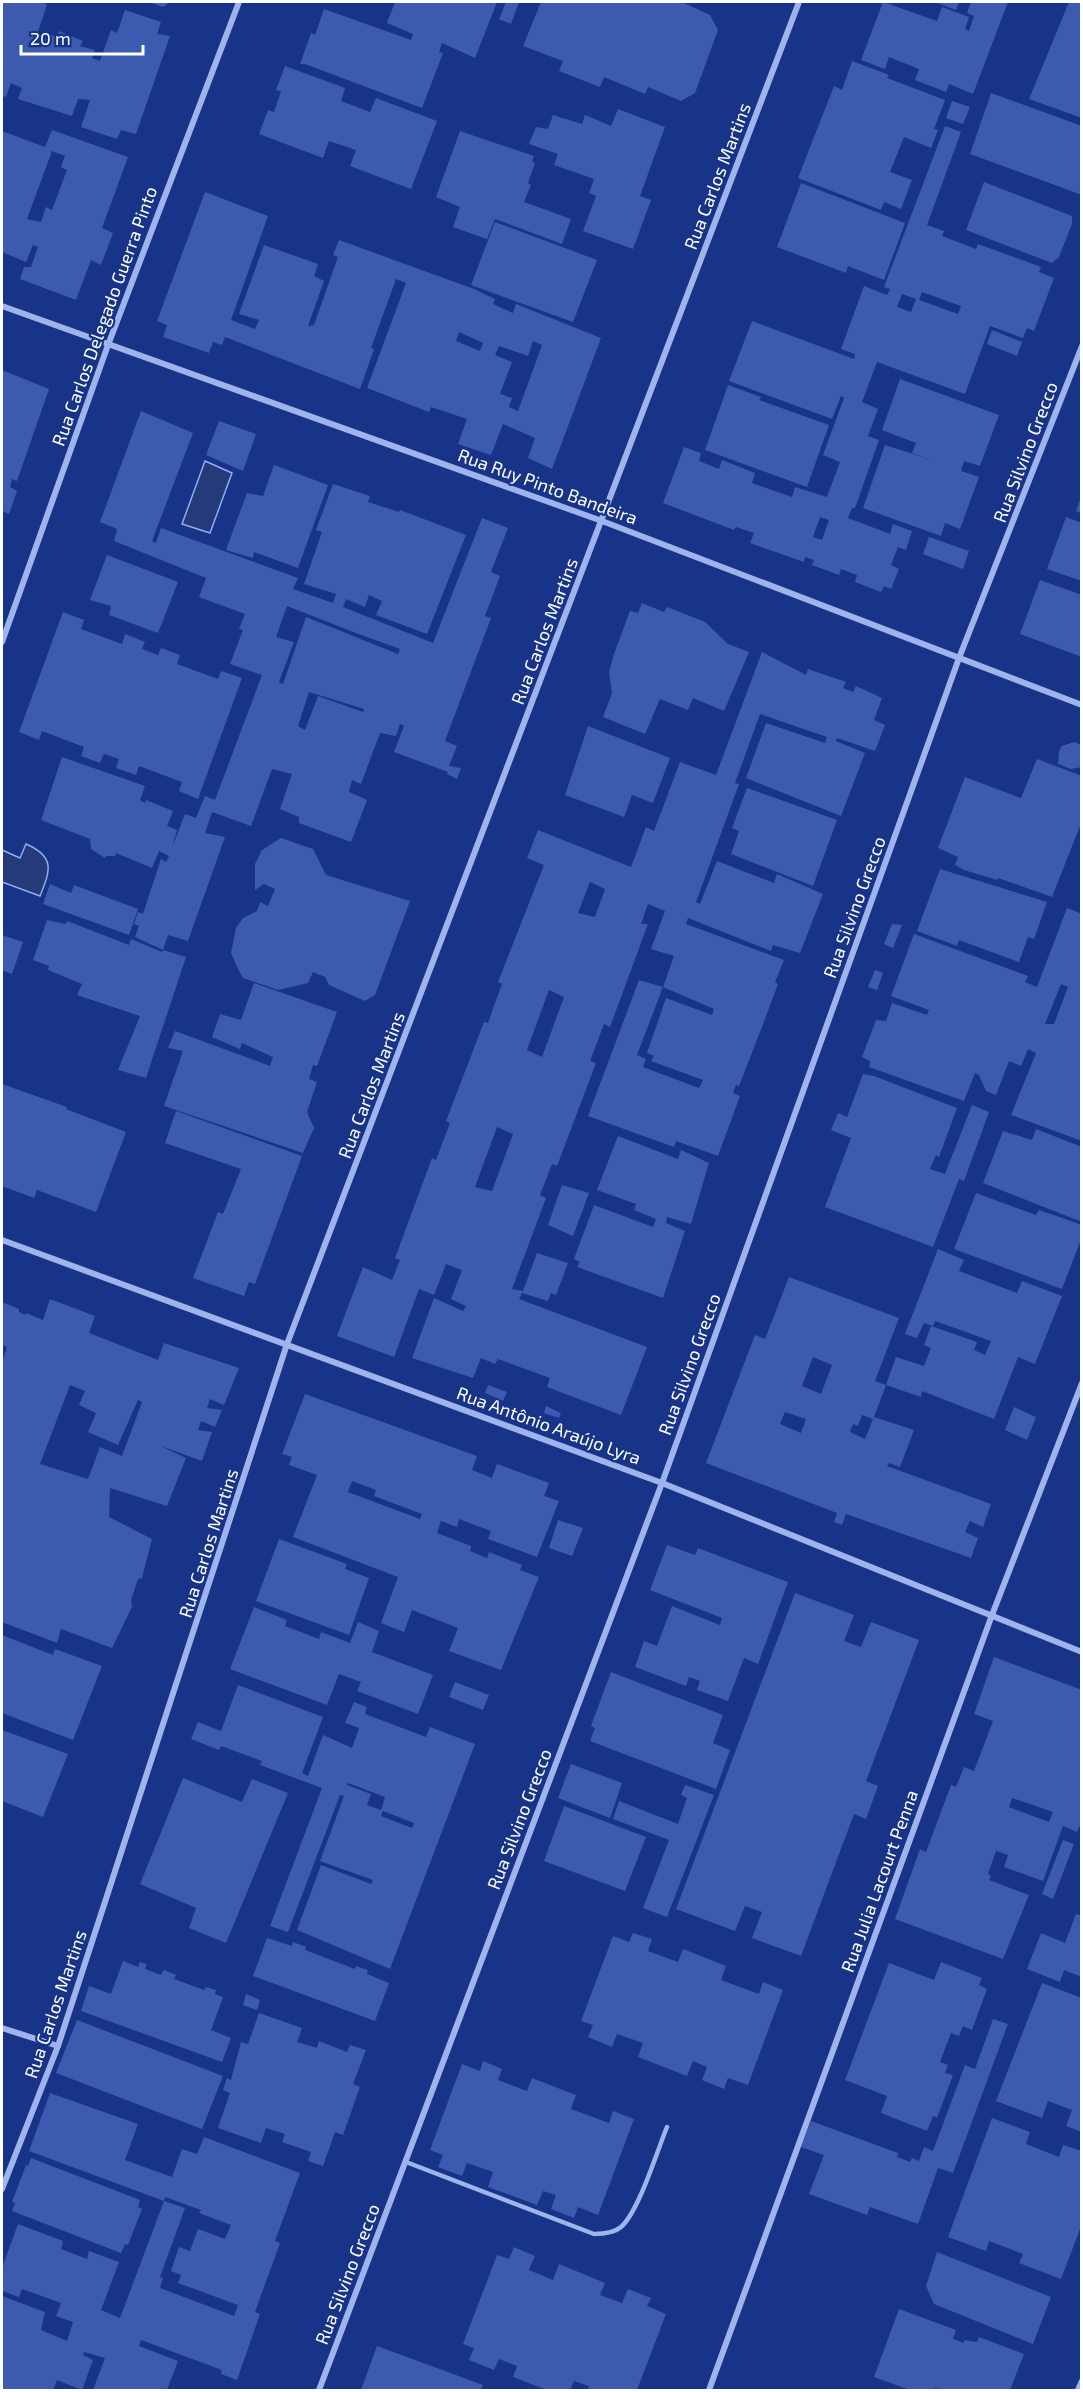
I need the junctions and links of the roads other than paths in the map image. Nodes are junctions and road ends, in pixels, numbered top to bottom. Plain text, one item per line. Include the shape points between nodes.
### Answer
1 (239, 2) edge
2 (799, 2) edge
3 (2, 306) edge
4 (108, 345) junction
5 (1082, 346) edge
6 (602, 521) junction
7 (2, 642) edge
8 (959, 658) junction
9 (1082, 705) edge
10 (2, 1240) edge
11 (287, 1344) junction
12 (1082, 1383) edge
13 (662, 1483) junction
14 (992, 1615) junction
15 (1082, 1652) edge
16 (2, 2028) edge
17 (58, 2046) junction
18 (667, 2127) dead end
19 (406, 2162) junction
20 (2, 2189) edge
21 (1082, 2381) edge
22 (319, 2391) edge
23 (710, 2391) edge
24 (1078, 2391) edge

1 - 4 street, Rua Carlos Delegado Guerra Pinto
2 - 6 street, Rua Carlos Martins
3 - 4 street, Rua Ruy Pinto Bandeira
4 - 6 street, Rua Ruy Pinto Bandeira
4 - 7 street, Rua Carlos Delegado Guerra Pinto
5 - 8 street, Rua Silvino Grecco
6 - 8 street, Rua Ruy Pinto Bandeira
6 - 11 street, Rua Carlos Martins
8 - 9 street, Rua Ruy Pinto Bandeira
8 - 13 street, Rua Silvino Grecco
10 - 11 street, Rua Antônio Araújo Lyra
11 - 13 street, Rua Antônio Araújo Lyra
11 - 17 street, Rua Carlos Martins
12 - 14 street, Rua Julia Lacourt Penna
13 - 14 street, Rua Antônio Araújo Lyra
13 - 19 street, Rua Silvino Grecco
14 - 15 street, Rua Antônio Araújo Lyra
14 - 23 street, Rua Julia Lacourt Penna
16 - 17 street
17 - 20 street, Rua Carlos Martins
18 - 19 lane via 631,2213 621,2227 609,2233 594,2234
19 - 22 street, Rua Silvino Grecco
21 - 24 street

